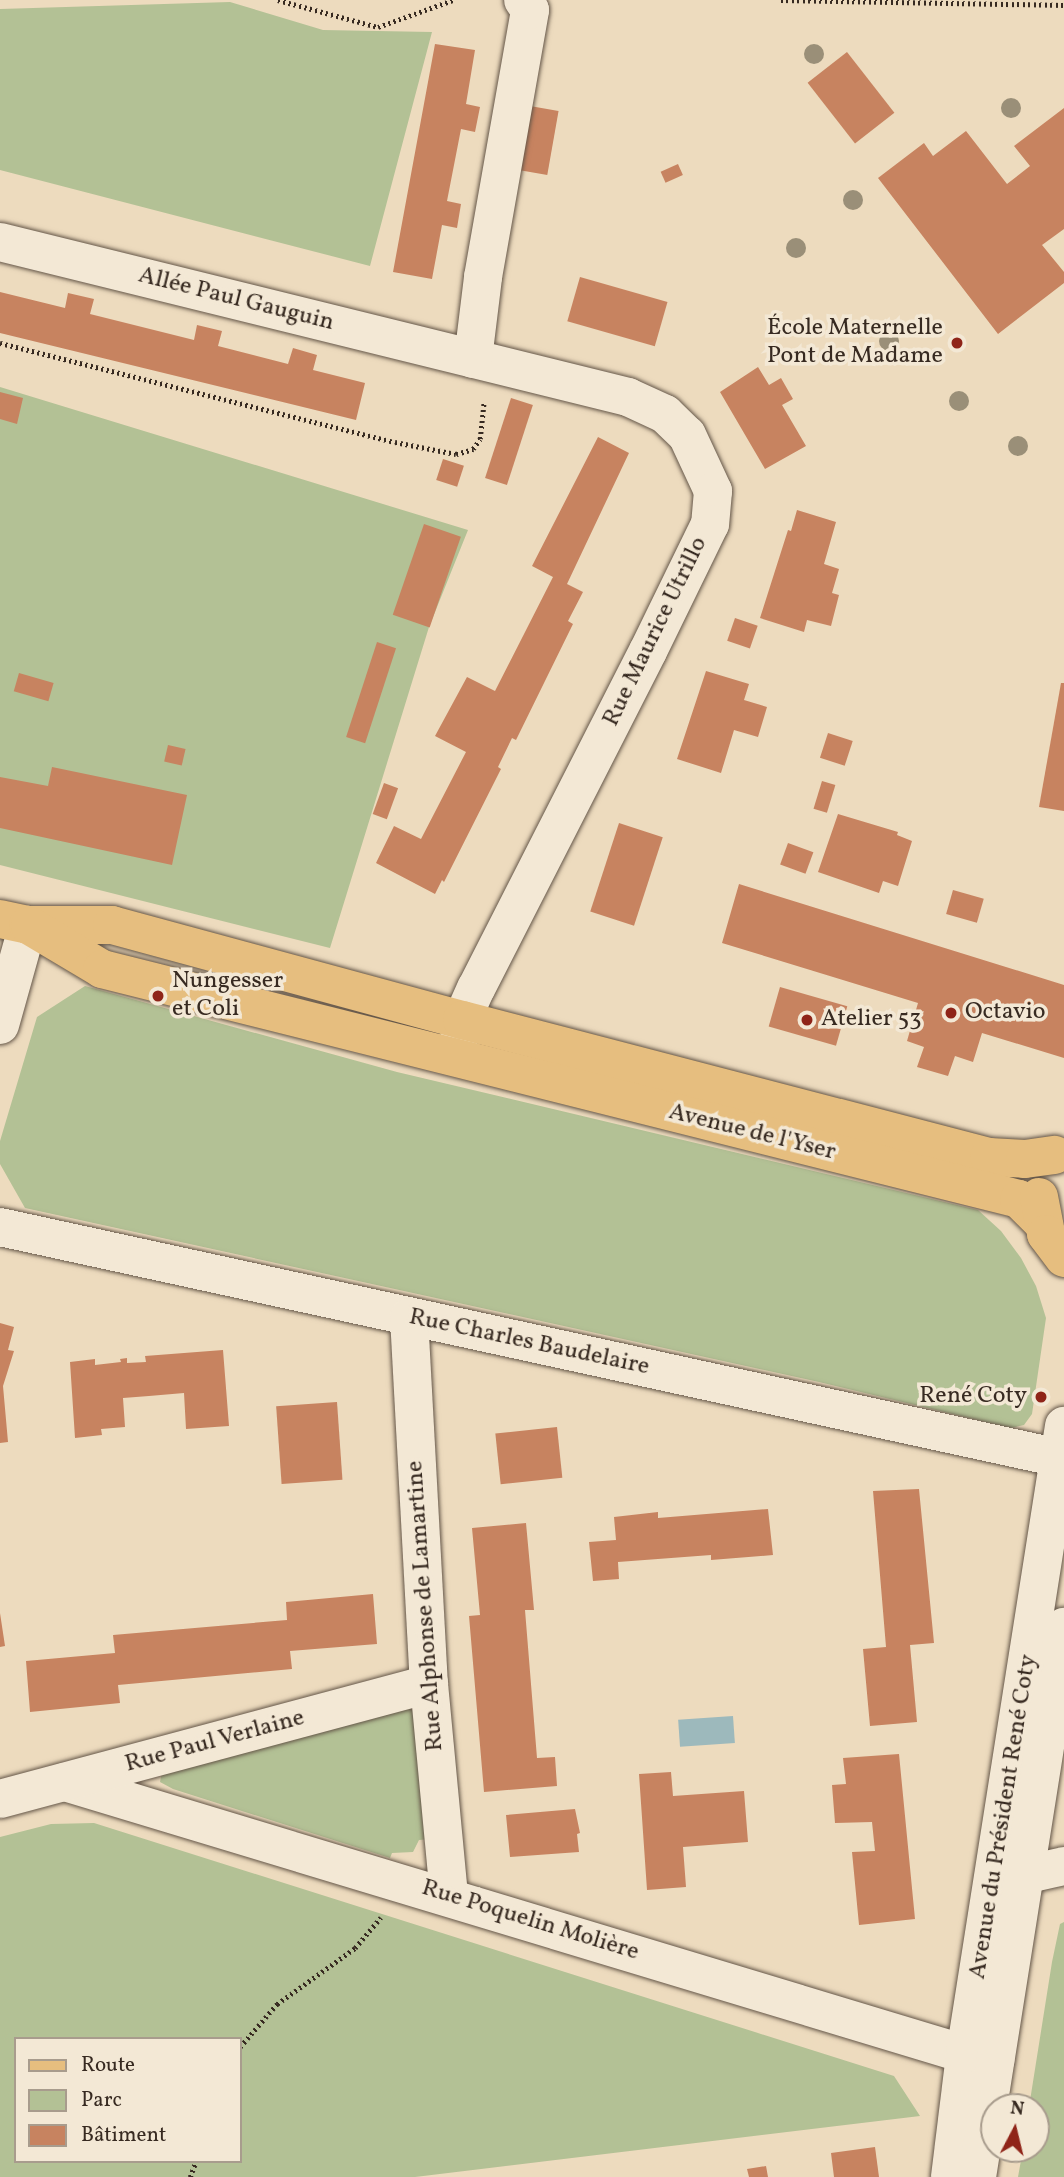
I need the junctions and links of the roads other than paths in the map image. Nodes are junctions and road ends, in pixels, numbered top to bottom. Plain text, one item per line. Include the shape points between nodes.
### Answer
1 (523, 0) edge
2 (0, 242) edge
3 (482, 361) junction
4 (14, 922) edge
5 (462, 1020) junction
6 (0, 1025) edge
7 (456, 1058) junction
8 (1060, 1150) edge
9 (1041, 1221) junction
10 (0, 1227) edge
11 (1064, 1258) edge
12 (409, 1317) junction
13 (1062, 1448) edge
14 (1064, 1628) edge
15 (429, 1684) junction
16 (65, 1783) junction
17 (0, 1799) edge
18 (1064, 1866) edge
19 (1010, 1873) junction
20 (449, 1896) junction
21 (980, 2057) junction
22 (950, 2177) edge
23 (977, 2177) edge

1 - 3 street via 530,10 483,277
2 - 3 street, Allée Paul Gauguin
3 - 5 street, Rue Maurice Utrillo via 628,397 665,414 687,435 713,491 710,524
4 - 5 main road, Avenue de l'Yser via 112,925
4 - 6 street
4 - 7 main road, Avenue de l'Yser via 102,969
5 - 7 street
5 - 8 main road, Avenue de l'Yser via 989,1157 1026,1158
7 - 9 main road, Avenue de l'Yser via 1019,1199
8 - 9 main road via 1044,1175
9 - 11 main road
10 - 12 street, Rue Charles Baudelaire
12 - 13 street, Rue Charles Baudelaire
12 - 15 street, Rue Alphonse de Lamartine
13 - 19 street, Avenue du Président René Coty
14 - 19 street, Avenue du Président René Coty
15 - 16 street, Rue Paul Verlaine
15 - 20 street, Rue Alphonse de Lamartine
16 - 17 street, Rue Paul Verlaine
16 - 20 street, Rue Poquelin Molière
18 - 19 street
19 - 21 street, Avenue du Président René Coty
20 - 21 street, Rue Poquelin Molière
21 - 22 street, Avenue du Président René Coty
21 - 23 street, Avenue du Président René Coty

